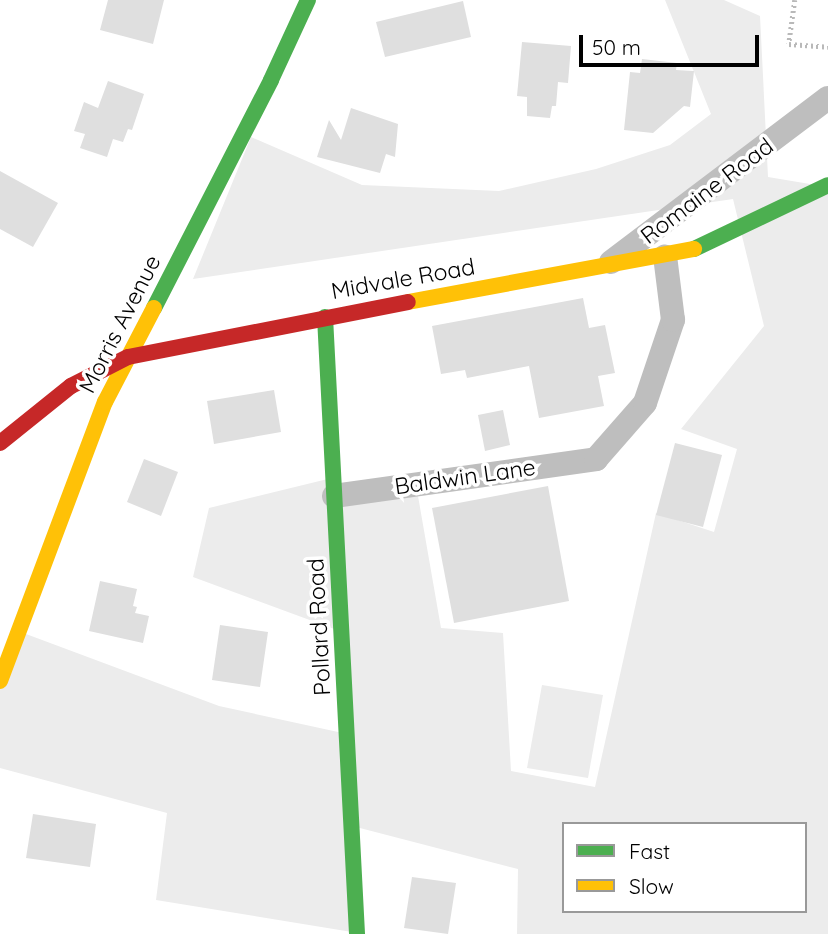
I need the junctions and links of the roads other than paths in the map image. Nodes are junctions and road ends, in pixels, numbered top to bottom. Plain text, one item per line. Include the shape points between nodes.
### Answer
1 (308, 0) edge
2 (828, 98) edge
3 (828, 185) edge
4 (664, 256) junction
5 (609, 264) junction
6 (326, 317) junction
7 (128, 357) junction
8 (0, 443) edge
9 (596, 459) joint
10 (334, 496) junction
11 (0, 681) edge
12 (357, 934) edge

1 - 7 street, Morris Avenue
2 - 5 street, Romaine Road
3 - 4 street, Midvale Road via 725,236 688,252
4 - 5 street, Midvale Road
4 - 9 street, Romaine Road via 673,320 645,403
5 - 6 street, Midvale Road
6 - 7 street, Midvale Road
6 - 10 street, Pollard Road
7 - 8 street, Midvale Road via 71,386
7 - 11 street, Morris Avenue via 105,402
9 - 10 street, Baldwin Lane
10 - 12 street, Pollard Road

